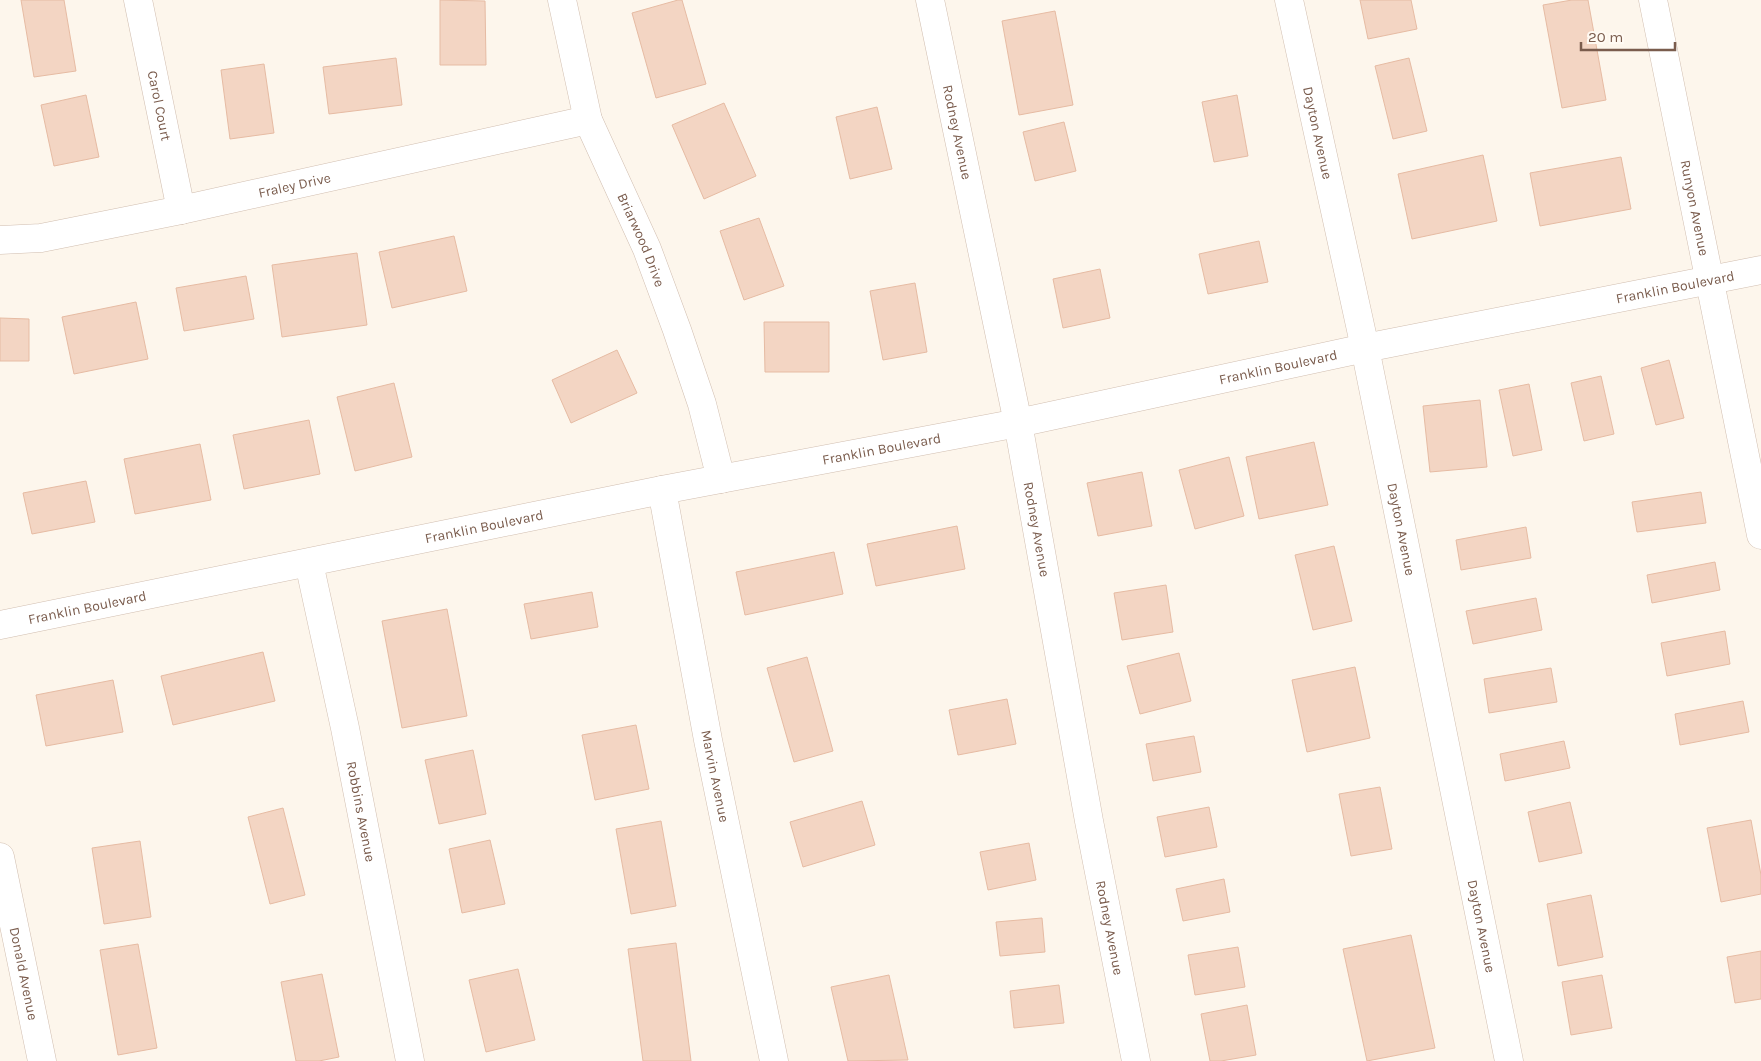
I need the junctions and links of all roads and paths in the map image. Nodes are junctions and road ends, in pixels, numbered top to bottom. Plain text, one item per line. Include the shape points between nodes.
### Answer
1 (138, 0) edge
2 (562, 0) edge
3 (930, 0) edge
4 (1289, 0) edge
5 (1653, 0) edge
6 (588, 120) junction
7 (181, 210) junction
8 (0, 240) edge
9 (1761, 270) edge
10 (1710, 281) junction
11 (1365, 348) junction
12 (1018, 423) junction
13 (721, 479) junction
14 (662, 490) junction
15 (1761, 535) edge
16 (309, 563) junction
17 (0, 625) edge
18 (0, 856) edge
19 (42, 1061) edge
20 (410, 1061) edge
21 (774, 1061) edge
22 (1136, 1061) edge
23 (1509, 1061) edge

1 - 7 street, Carol Court
2 - 6 street, Briarwood Drive
3 - 12 street, Rodney Avenue
4 - 11 street, Dayton Avenue
5 - 10 street, Runyon Avenue
6 - 7 street, Fraley Drive
6 - 13 street, Briarwood Drive via 647,249 702,404
7 - 8 street, Fraley Drive via 41,238
9 - 10 street, Franklin Boulevard
10 - 11 street, Franklin Boulevard
10 - 15 street, Runyon Avenue
11 - 12 street, Franklin Boulevard
11 - 23 street, Dayton Avenue
12 - 13 street, Franklin Boulevard
12 - 22 street, Rodney Avenue via 1089,821
13 - 14 street, Franklin Boulevard
14 - 16 street, Franklin Boulevard
14 - 21 street, Marvin Avenue via 708,740
16 - 17 street, Franklin Boulevard
16 - 20 street, Robbins Avenue
18 - 19 street, Donald Avenue

